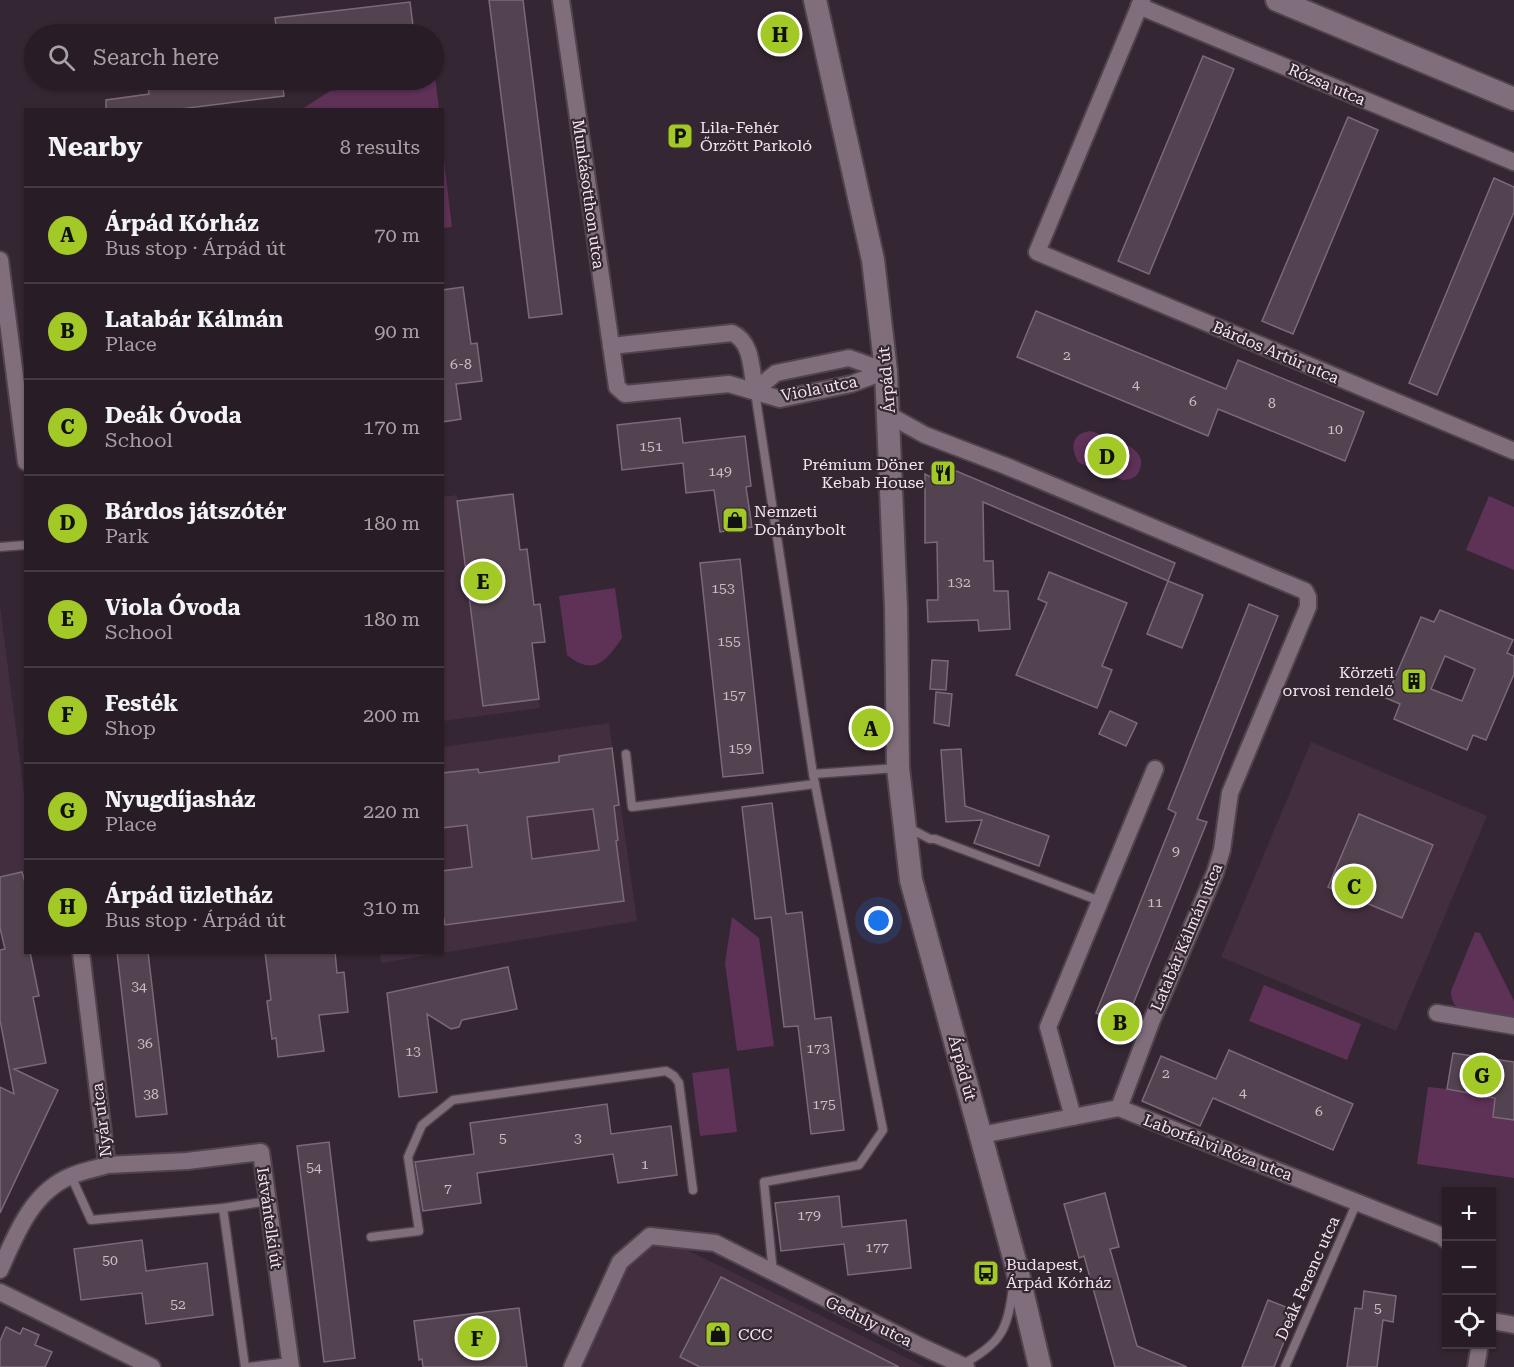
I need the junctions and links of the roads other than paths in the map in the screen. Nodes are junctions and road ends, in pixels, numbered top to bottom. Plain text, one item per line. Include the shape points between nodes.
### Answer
1 (561, 0) edge
2 (815, 0) edge
3 (1276, 0) edge
4 (1140, 3) edge
5 (1514, 99) edge
6 (1514, 162) edge
7 (1037, 252) joint
8 (0, 260) edge
9 (611, 346) junction
10 (886, 371) junction
11 (754, 385) junction
12 (616, 387) joint
13 (889, 415) junction
14 (24, 446) edge
15 (1514, 451) edge
16 (24, 545) edge
17 (0, 547) edge
18 (626, 754) dead end
19 (898, 768) junction
20 (1155, 769) dead end
21 (813, 774) junction
22 (815, 784) junction
23 (903, 825) junction
24 (1100, 901) junction
25 (81, 954) edge
26 (1437, 1013) dead end
27 (1514, 1026) edge
28 (1119, 1108) junction
29 (1073, 1117) junction
30 (981, 1135) junction
31 (106, 1165) junction
32 (71, 1176) junction
33 (693, 1190) dead end
34 (268, 1201) junction
35 (1357, 1202) junction
36 (223, 1208) junction
37 (1442, 1236) edge
38 (371, 1237) dead end
39 (1016, 1265) junction
40 (0, 1270) edge
41 (773, 1274) junction
42 (0, 1292) edge
43 (1496, 1322) edge
44 (1514, 1325) edge
45 (1479, 1349) edge
46 (290, 1365) edge
47 (963, 1366) edge
48 (152, 1367) edge
49 (244, 1367) edge
50 (249, 1367) edge
51 (572, 1367) edge
52 (1041, 1367) edge
53 (1285, 1367) edge
54 (1476, 1367) edge

1 - 9 street, Munkásotthon utca
2 - 10 main road, Árpád út via 873,260
3 - 5 main road
4 - 6 street, Rózsa utca
4 - 7 street, Rózsa utca
7 - 15 street, Bárdos Artúr utca
8 - 14 street
9 - 11 street via 732,333 745,344
9 - 12 street, Munkásotthon utca
10 - 11 street, Viola utca via 849,358 776,373
10 - 11 street, Viola utca via 851,384 780,399
10 - 13 main road, Árpád út
11 - 12 street, Viola utca via 625,394
11 - 21 lane
13 - 19 main road, Árpád út
13 - 28 street, Latabár Kálmán utca via 924,435 1305,591 1308,597 1308,608 1230,793 1215,873
16 - 17 lane
18 - 22 lane via 632,807
19 - 21 lane
19 - 23 main road, Árpád út
20 - 24 street
21 - 22 lane
22 - 41 lane via 883,1130 859,1165 764,1182
23 - 24 lane via 930,839
23 - 30 main road, Árpád út via 911,880
24 - 29 street via 1048,1027
25 - 31 street, Nyár utca
26 - 27 street
28 - 29 street
28 - 35 street, Laborfalvi Róza utca
29 - 30 street
30 - 39 main road, Árpád út
31 - 32 street, Nyár utca
31 - 34 street, Istvántelki út via 261,1152
32 - 36 lane via 91,1220
32 - 40 street, Nyár utca via 48,1189 27,1215
33 - 38 lane via 679,1083 666,1071 453,1100 422,1125 408,1157 419,1231
34 - 36 lane
34 - 46 street, Istvántelki út
35 - 37 street, Laborfalvi Róza utca
35 - 53 lane, Deák Ferenc utca
36 - 49 lane
39 - 47 lane via 1008,1316 1000,1336
39 - 52 main road, Árpád út
41 - 47 street, Geduly utca
41 - 51 street, Geduly utca via 715,1243 650,1236 620,1262
42 - 48 street
43 - 44 street
45 - 54 street
46 - 50 lane

